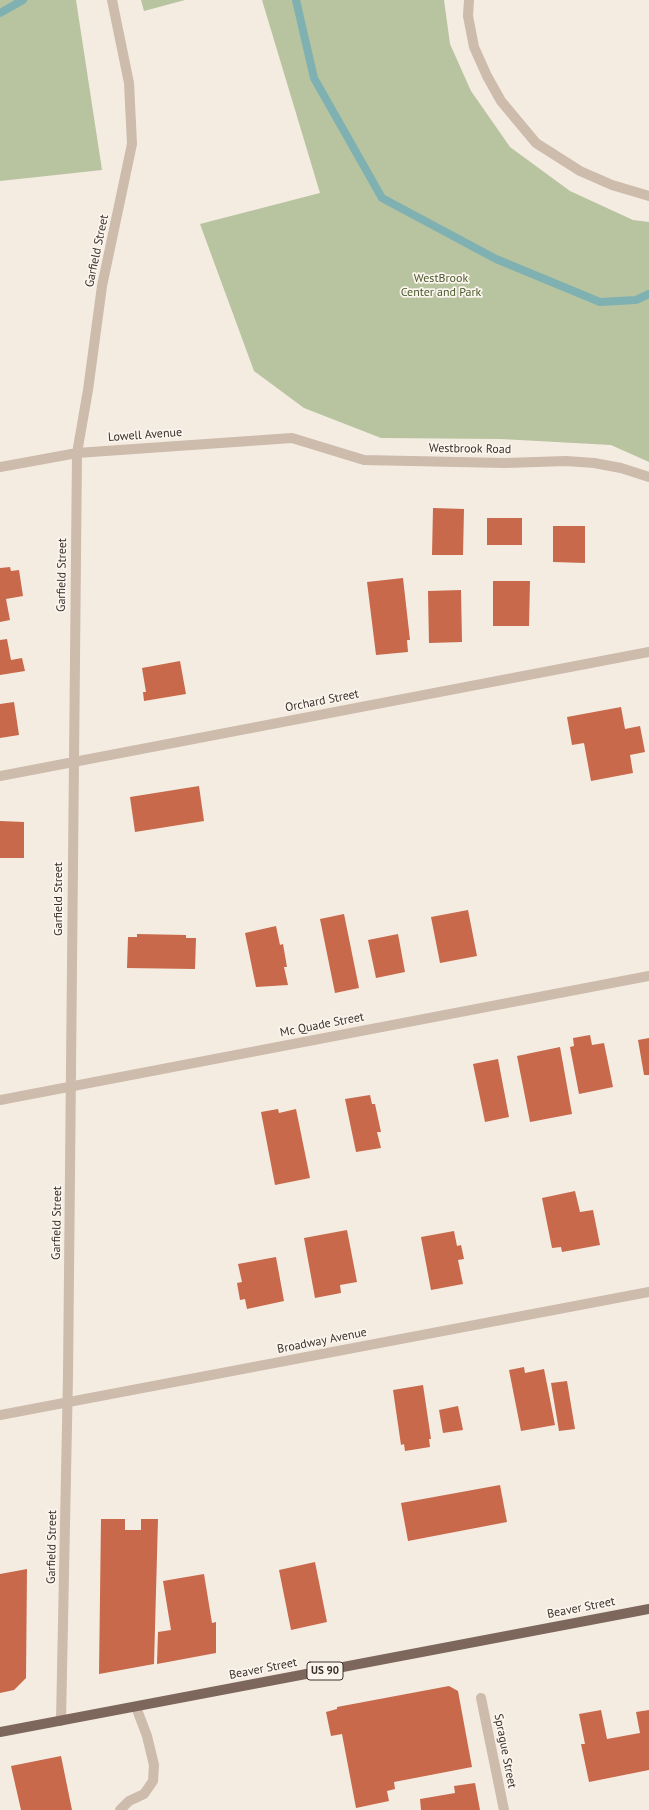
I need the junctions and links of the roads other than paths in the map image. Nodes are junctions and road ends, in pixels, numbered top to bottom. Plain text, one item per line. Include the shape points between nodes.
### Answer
1 (112, 0) edge
2 (469, 0) edge
3 (649, 196) edge
4 (292, 438) joint
5 (77, 453) junction
6 (0, 467) edge
7 (649, 476) edge
8 (649, 652) edge
9 (73, 762) junction
10 (0, 776) edge
11 (649, 976) edge
12 (71, 1086) junction
13 (0, 1100) edge
14 (649, 1292) edge
15 (67, 1403) junction
16 (0, 1415) edge
17 (649, 1609) edge
18 (481, 1698) dead end
19 (136, 1707) junction
20 (61, 1721) junction
21 (0, 1732) edge
22 (120, 1810) edge
23 (504, 1810) edge

1 - 5 street, Garfield Street via 129,82 132,144 102,286
2 - 3 street via 468,16 474,47 487,76 501,101 536,144 580,172
4 - 5 street, Lowell Avenue
4 - 7 street, Westbrook Road via 364,460 505,463 566,461 594,463
5 - 6 street, Lowell Avenue
5 - 9 street, Garfield Street
8 - 9 street, Orchard Street
9 - 10 street, Orchard Street
9 - 12 street, Garfield Street
11 - 12 street, Mc Quade Street
12 - 13 street, Mc Quade Street
12 - 15 street, Garfield Street
14 - 15 street, Broadway Avenue
15 - 16 street, Broadway Avenue
15 - 20 street, Garfield Street
17 - 19 main road, Beaver Street / US 90
18 - 23 street, Sprague Street
19 - 20 main road, Beaver Street / US 90
19 - 22 street via 154,1765 153,1781 144,1794 129,1801
20 - 21 main road, Beaver Street / US 90

